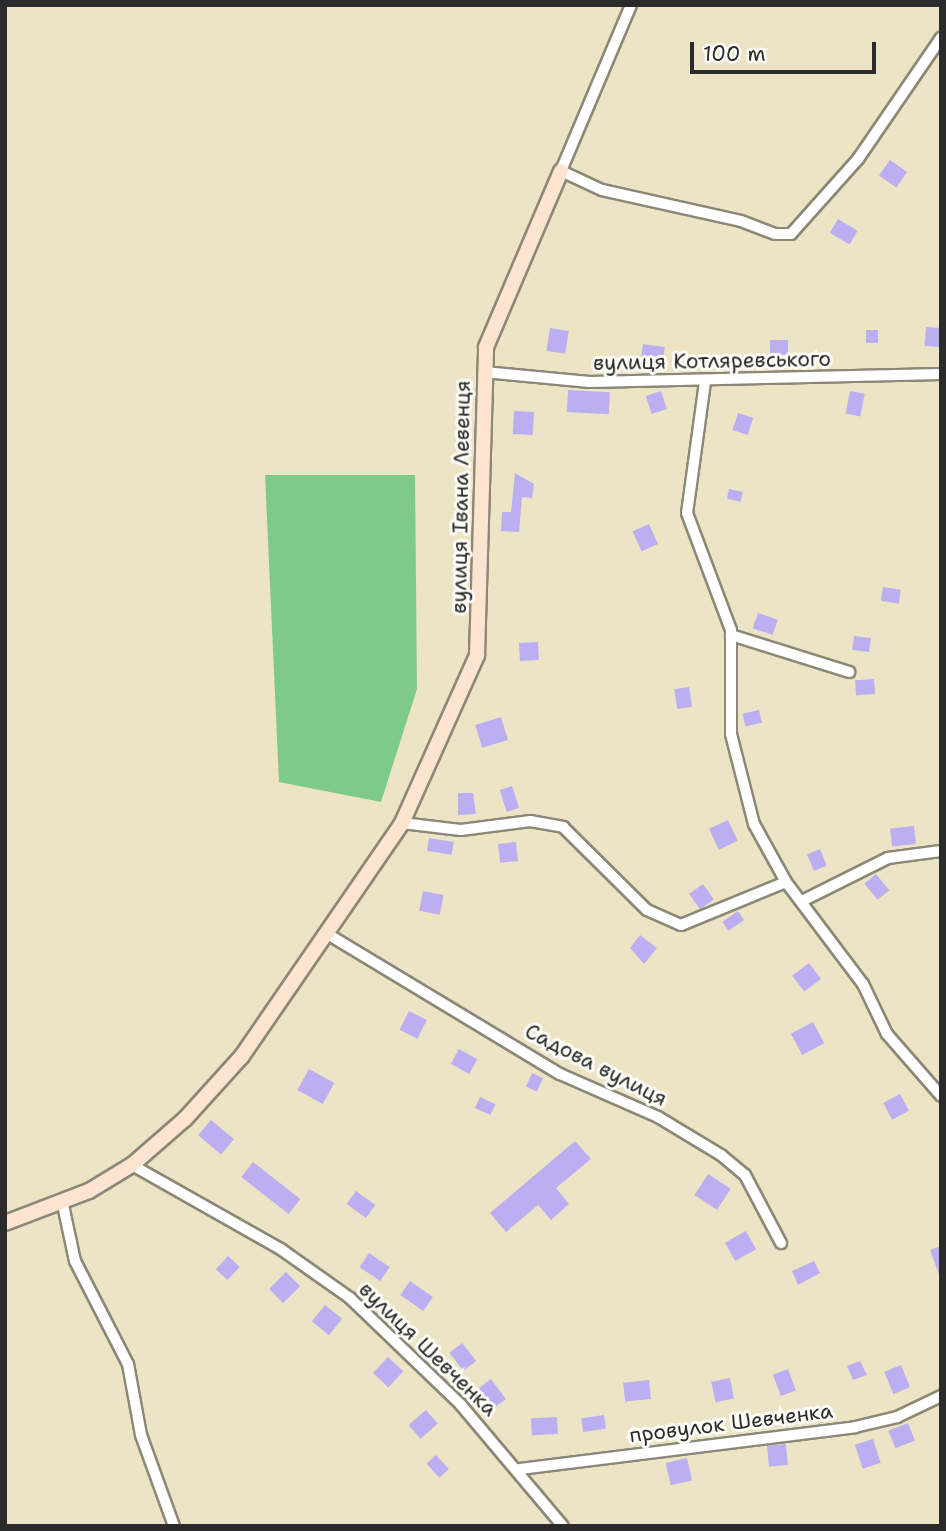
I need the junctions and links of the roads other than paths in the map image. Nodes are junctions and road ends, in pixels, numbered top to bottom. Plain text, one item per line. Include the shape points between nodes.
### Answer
1 (631, 5) edge
2 (941, 38) edge
3 (561, 171) junction
4 (484, 372) junction
5 (941, 374) edge
6 (705, 382) junction
7 (731, 635) junction
8 (849, 672) dead end
9 (402, 823) junction
10 (941, 850) edge
11 (786, 882) junction
12 (804, 900) junction
13 (326, 933) junction
14 (941, 1096) edge
15 (132, 1165) junction
16 (63, 1205) junction
17 (5, 1223) edge
18 (781, 1242) dead end
19 (941, 1396) edge
20 (520, 1469) junction
21 (174, 1526) edge
22 (563, 1526) edge

1 - 3 street
2 - 3 street via 907,96 791,234 603,190
3 - 4 street, вулиця Івана Левенця via 497,314
4 - 6 street, вулиця Котляревського
4 - 9 street, вулиця Івана Левенця via 477,655
5 - 6 street, вулиця Котляревського
6 - 7 street via 687,513
7 - 8 street
7 - 11 street via 734,759 754,824
9 - 11 street via 461,830 530,821 562,827 647,910 681,925
9 - 13 street, вулиця Івана Левенця
10 - 12 street via 888,858
11 - 12 street
12 - 14 street via 863,984 887,1034
13 - 15 street, вулиця Івана Левенця via 242,1056 185,1119
13 - 18 street, Садова вулиця via 560,1074 658,1117 721,1155 745,1175
15 - 16 street, вулиця Івана Левенця
15 - 20 street, вулиця Шевченка via 282,1250 349,1298
16 - 17 street, вулиця Івана Левенця
16 - 21 street via 75,1261 128,1364 141,1435
19 - 20 street, провулок Шевченка via 897,1418 855,1427
20 - 22 street, вулиця Шевченка

